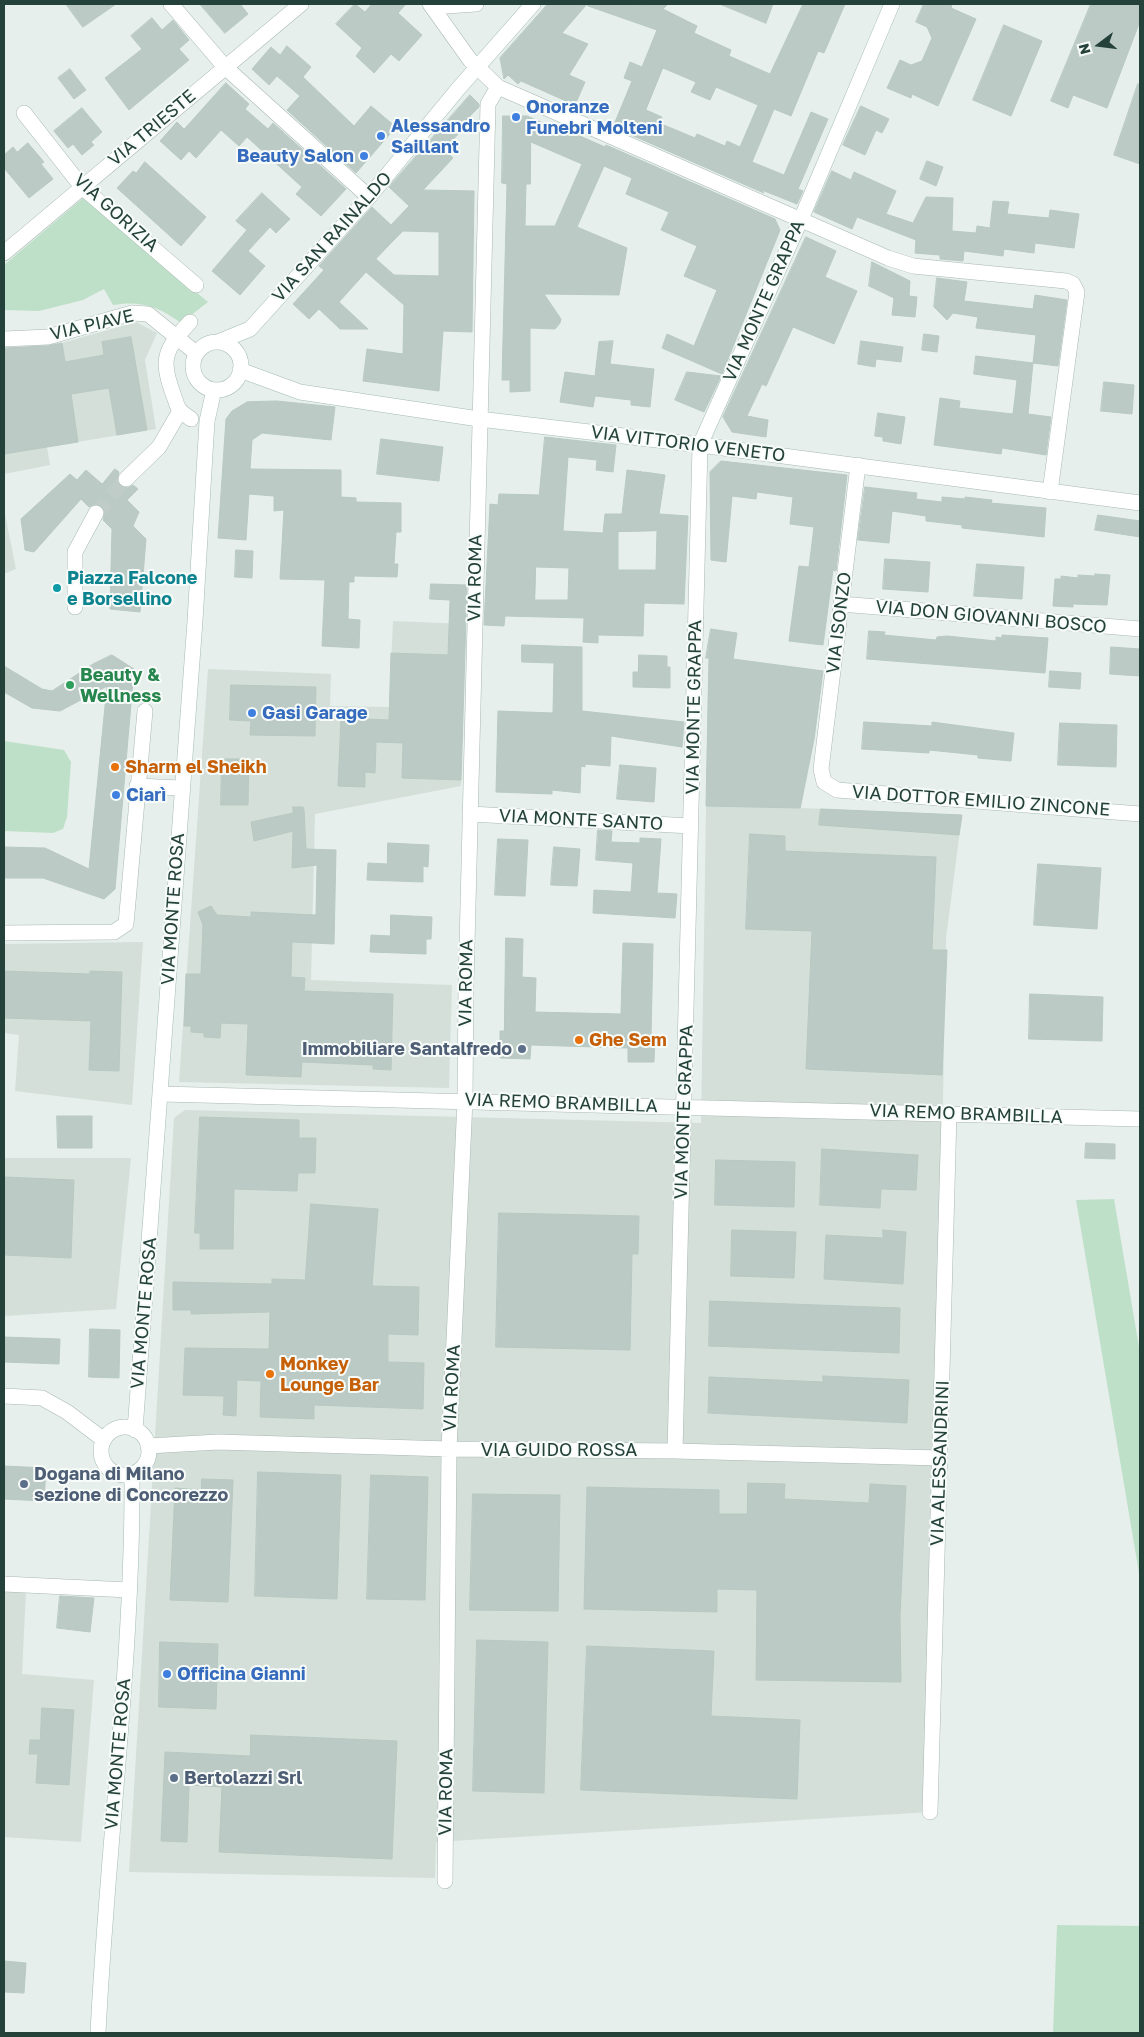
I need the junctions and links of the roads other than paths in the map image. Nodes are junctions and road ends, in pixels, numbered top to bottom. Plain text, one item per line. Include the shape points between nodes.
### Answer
1 (171, 4) edge
2 (301, 4) edge
3 (476, 4) edge
4 (533, 4) edge
5 (892, 4) edge
6 (431, 5) edge
7 (224, 67) junction
8 (478, 68) junction
9 (498, 87) junction
10 (24, 112) dead end
11 (82, 187) junction
12 (369, 197) junction
13 (800, 219) junction
14 (4, 253) edge
15 (196, 284) dead end
16 (190, 322) dead end
17 (177, 336) junction
18 (4, 339) edge
19 (218, 342) junction
20 (196, 353) junction
21 (240, 370) junction
22 (214, 390) junction
23 (479, 419) junction
24 (700, 445) junction
25 (858, 465) junction
26 (126, 479) tunnel mouth
27 (1050, 492) junction
28 (1140, 503) edge
29 (96, 513) tunnel mouth
30 (841, 604) junction
31 (75, 607) dead end
32 (1140, 629) edge
33 (145, 711) dead end
34 (824, 782) joint
35 (137, 786) junction
36 (181, 788) junction
37 (470, 814) junction
38 (1140, 814) edge
39 (691, 826) junction
40 (4, 933) edge
41 (161, 1094) junction
42 (465, 1100) junction
43 (684, 1107) junction
44 (949, 1114) junction
45 (1140, 1119) edge
46 (4, 1396) edge
47 (135, 1430) junction
48 (104, 1440) junction
49 (148, 1446) junction
50 (449, 1449) junction
51 (674, 1451) junction
52 (940, 1458) junction
53 (132, 1474) junction
54 (4, 1584) edge
55 (129, 1590) junction
56 (930, 1812) dead end
57 (445, 1881) dead end
58 (98, 2033) edge

1 - 7 street
2 - 7 street, VIA TRIESTE
3 - 6 street
4 - 8 street, VIA SAN RAINALDO
5 - 13 street, VIA MONTE GRAPPA
6 - 8 street
7 - 11 street, VIA TRIESTE
7 - 12 street
8 - 9 street
8 - 12 street, VIA SAN RAINALDO
9 - 13 street
9 - 23 street, VIA ROMA via 488,104
10 - 11 street, VIA GORIZIA
11 - 14 street, VIA TRIESTE
11 - 15 street, VIA GORIZIA
12 - 19 street, VIA SAN RAINALDO via 250,329
13 - 24 street, VIA MONTE GRAPPA
13 - 27 street via 913,266 1074,284 1077,292
16 - 17 street
17 - 18 street, VIA PIAVE via 148,314 132,313 48,337
17 - 20 street, VIA PIAVE
17 - 26 street via 168,348 165,362 173,394 186,415
19 - 20 street via 205,344
19 - 21 street via 226,343 238,354
20 - 22 street via 192,368 195,376 200,383
21 - 22 street via 234,383
21 - 23 street, VIA VITTORIO VENETO via 300,392
22 - 36 street, VIA MONTE ROSA via 207,420
23 - 24 street, VIA VITTORIO VENETO
23 - 37 street, VIA ROMA
24 - 25 street, VIA VITTORIO VENETO
24 - 39 street, VIA MONTE GRAPPA
25 - 27 street, VIA VITTORIO VENETO
25 - 30 street, VIA ISONZO
27 - 28 street, VIA VITTORIO VENETO
29 - 31 street via 75,552
30 - 32 street, VIA DON GIOVANNI BOSCO
30 - 34 street, VIA ISONZO via 821,769
33 - 35 street
34 - 38 street, VIA DOTTOR EMILIO ZINCONE via 837,790
35 - 36 street
35 - 40 street via 126,924 120,930
36 - 41 street, VIA MONTE ROSA
37 - 39 street, VIA MONTE SANTO
37 - 42 street, VIA ROMA
39 - 43 street, VIA MONTE GRAPPA
41 - 42 street, VIA REMO BRAMBILLA
41 - 47 street, VIA MONTE ROSA
42 - 43 street, VIA REMO BRAMBILLA
42 - 50 street, VIA ROMA
43 - 44 street, VIA REMO BRAMBILLA
43 - 51 street, VIA MONTE GRAPPA
44 - 45 street, VIA REMO BRAMBILLA
44 - 52 street, VIA ALESSANDRINI
46 - 48 street via 42,1398
47 - 48 street via 118,1428
47 - 49 street
48 - 53 street via 101,1449 106,1466 118,1474
49 - 50 street, VIA GUIDO ROSSA via 218,1442
49 - 53 street via 146,1463
50 - 51 street, VIA GUIDO ROSSA
50 - 57 street, VIA ROMA
51 - 52 street, VIA GUIDO ROSSA
52 - 56 street, VIA ALESSANDRINI
53 - 55 street, VIA MONTE ROSA
54 - 55 street
55 - 58 street, VIA MONTE ROSA

